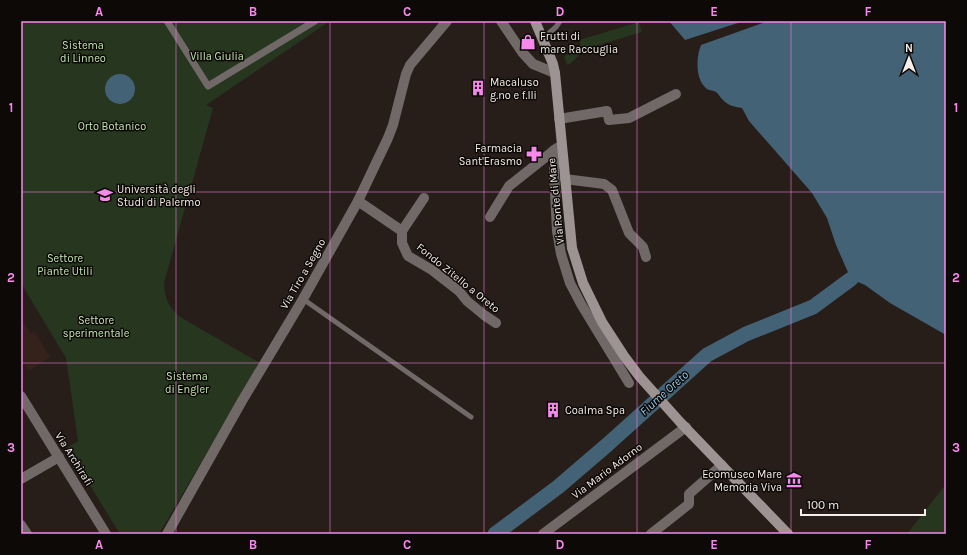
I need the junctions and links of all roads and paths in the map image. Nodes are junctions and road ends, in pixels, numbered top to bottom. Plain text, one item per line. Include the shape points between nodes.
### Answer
1 (167, 21) edge
2 (315, 21) edge
3 (447, 21) edge
4 (501, 21) edge
5 (535, 21) edge
6 (560, 21) edge
7 (542, 39) junction
8 (555, 73) junction
9 (676, 94) dead end
10 (559, 119) junction
11 (558, 147) junction
12 (565, 179) junction
13 (424, 198) dead end
14 (358, 201) junction
15 (490, 218) dead end
16 (402, 231) junction
17 (646, 257) dead end
18 (303, 299) junction
19 (496, 323) dead end
20 (629, 383) dead end
21 (21, 396) edge
22 (471, 417) dead end
23 (683, 425) junction
24 (59, 457) junction
25 (722, 465) junction
26 (21, 480) edge
27 (21, 525) edge
28 (27, 534) edge
29 (106, 534) edge
30 (167, 534) edge
31 (543, 534) edge
32 (651, 534) edge
33 (788, 534) edge

1 - 2 street via 208,86
3 - 14 street, Via Tiro a Segno via 410,65 390,132
4 - 8 street via 533,64
5 - 7 main road, Via Ponte di Mare
6 - 7 lane
7 - 8 main road, Via Ponte di Mare
8 - 10 main road, Via Ponte di Mare
9 - 10 street via 629,118 609,120 607,111
10 - 11 main road, Via Ponte di Mare
11 - 12 main road, Via Ponte di Mare
11 - 15 street via 509,186
11 - 20 street via 554,173 557,231 561,254 570,283 581,304
12 - 17 street via 604,184 612,190 629,233 643,247
12 - 23 main road, Via Ponte di Mare via 572,248 583,283 602,322 624,356
13 - 16 street
14 - 16 street
14 - 18 street, Via Tiro a Segno
16 - 19 street, Fondo Zitello a Oreto via 402,243 408,256 432,270 466,301
18 - 22 lane
18 - 30 street, Via Tiro a Segno
21 - 24 street, Via Archirafi
23 - 25 main road, Via Ponte di Mare
23 - 31 street, Via Mario Adorno
24 - 26 street
24 - 29 street, Via Archirafi
25 - 32 street via 689,494 689,504
25 - 33 main road, Via Ponte di Mare
27 - 28 street

